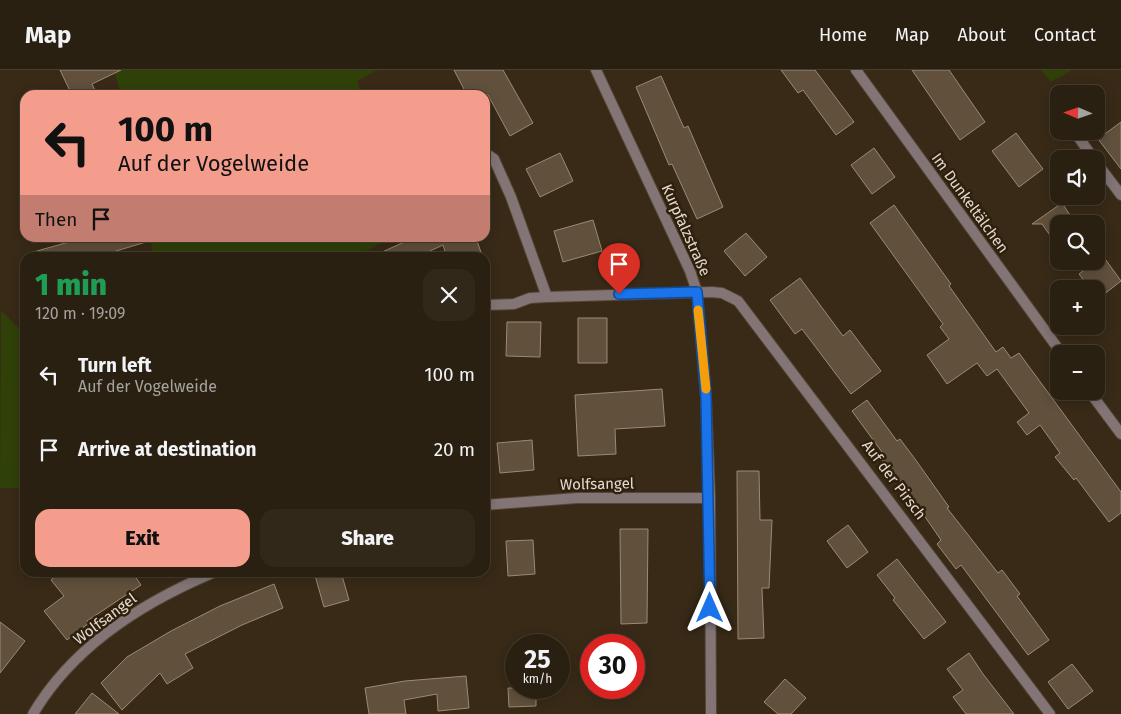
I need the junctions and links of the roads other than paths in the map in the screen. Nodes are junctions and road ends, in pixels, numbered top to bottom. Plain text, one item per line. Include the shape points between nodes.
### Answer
1 (596, 70) edge
2 (856, 70) edge
3 (490, 156) edge
4 (1105, 174) edge
5 (1121, 195) edge
6 (697, 292) junction
7 (547, 297) junction
8 (490, 305) edge
9 (1055, 345) edge
10 (1096, 400) edge
11 (1121, 434) edge
12 (710, 498) junction
13 (490, 505) edge
14 (205, 577) edge
15 (32, 714) edge
16 (711, 714) edge
17 (1050, 714) edge

1 - 6 street, Kurpfalzstraße
2 - 9 street, Im Dunkeltälchen
3 - 7 street via 511,197
4 - 5 street
6 - 7 street, Auf der Pirsch
6 - 12 street, Kurpfalzstraße
6 - 17 street, Auf der Pirsch via 722,293 738,301
7 - 8 street, Auf der Pirsch
10 - 11 street
12 - 13 street, Wolfsangel via 577,498
12 - 16 street, Kurpfalzstraße
14 - 15 street, Wolfsangel via 146,606 112,629 58,677

